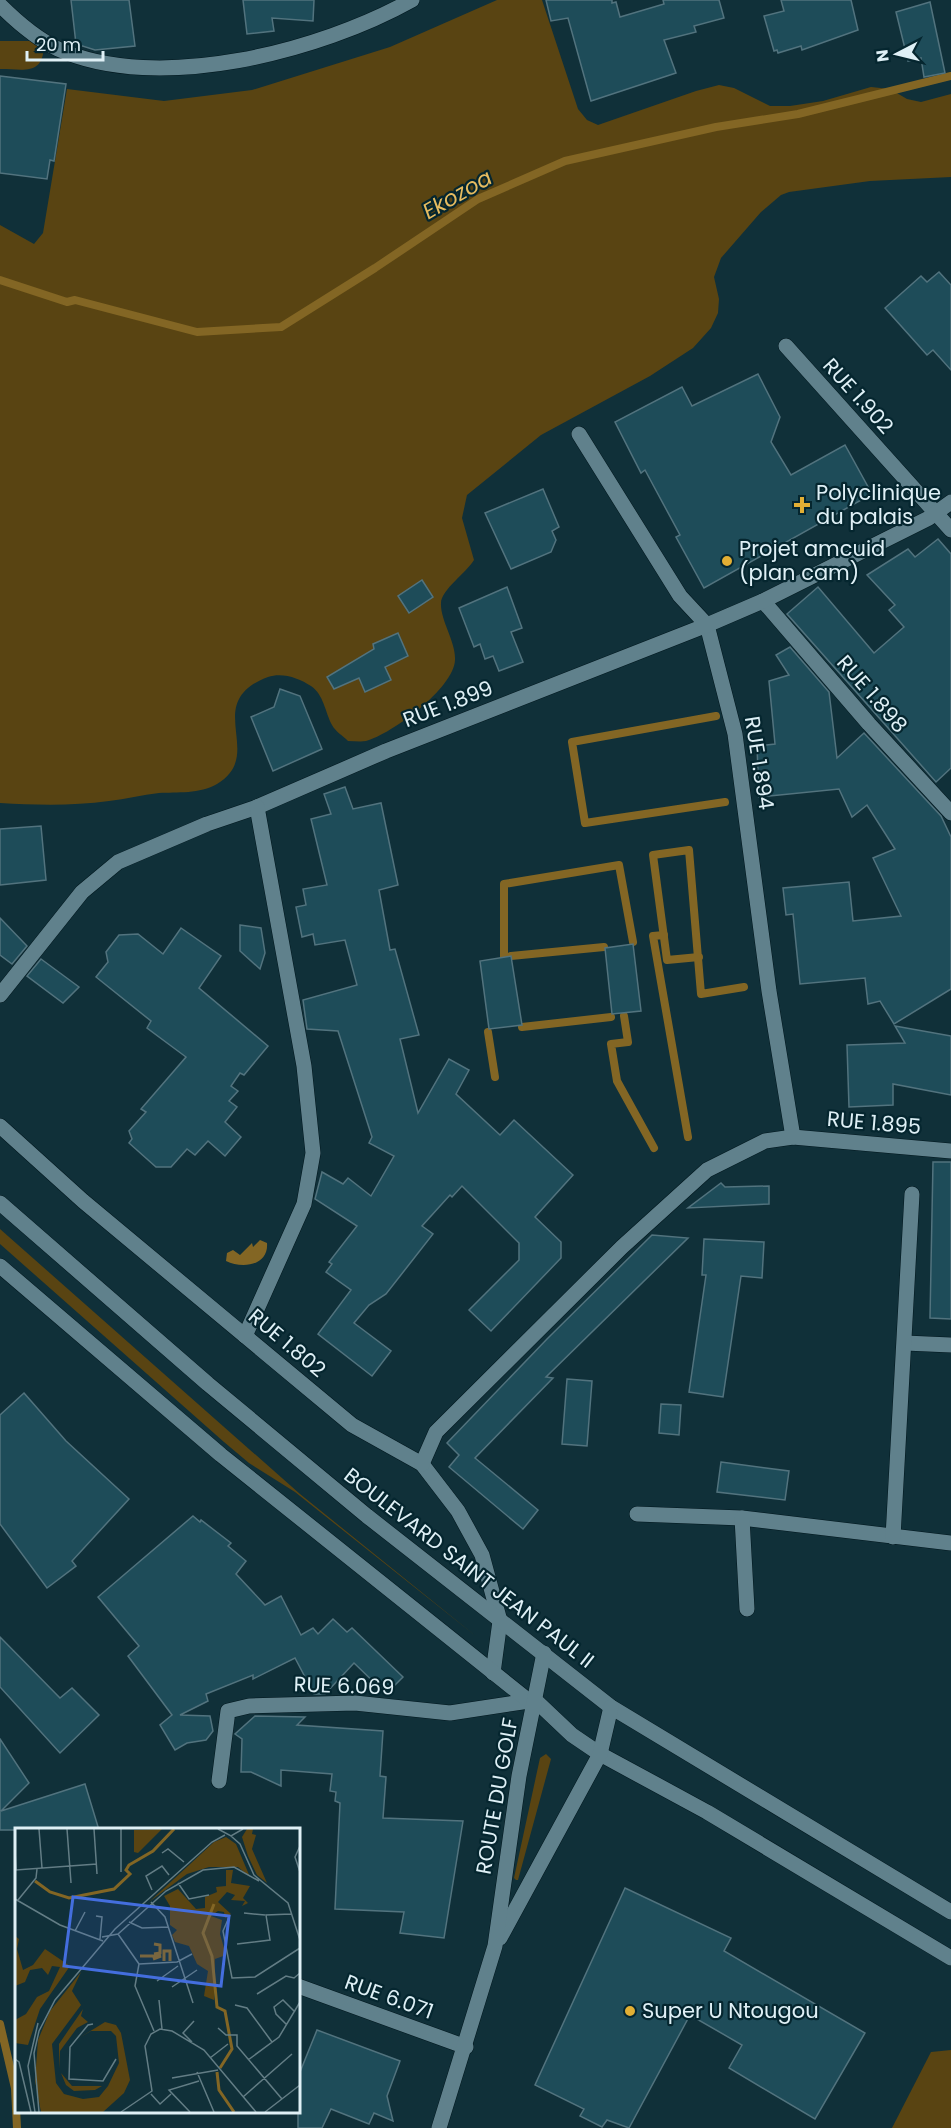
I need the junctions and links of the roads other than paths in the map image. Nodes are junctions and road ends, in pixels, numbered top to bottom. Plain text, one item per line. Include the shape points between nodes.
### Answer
1 (412, 0) edge
2 (0, 5) edge
3 (786, 346) dead end
4 (579, 434) dead end
5 (951, 502) edge
6 (937, 512) junction
7 (951, 530) edge
8 (763, 601) junction
9 (707, 625) junction
10 (257, 807) junction
11 (951, 813) edge
12 (0, 995) edge
13 (0, 1126) edge
14 (793, 1137) junction
15 (951, 1151) edge
16 (912, 1194) dead end
17 (0, 1203) edge
18 (0, 1266) edge
19 (245, 1336) junction
20 (904, 1343) junction
21 (951, 1345) edge
22 (422, 1464) junction
23 (637, 1514) dead end
24 (742, 1518) junction
25 (893, 1537) junction
26 (951, 1543) edge
27 (747, 1609) dead end
28 (500, 1621) junction
29 (544, 1653) junction
30 (493, 1673) junction
31 (532, 1701) junction
32 (611, 1707) junction
33 (600, 1754) junction
34 (219, 1781) dead end
35 (951, 1912) edge
36 (495, 1946) junction
37 (951, 1958) edge
38 (300, 1987) edge
39 (466, 2047) junction
40 (440, 2128) edge

1 - 2 street via 376,20 296,48 211,65 143,69 58,49
3 - 6 street, RUE 1.902
4 - 9 street, RUE 1.894 via 680,596
5 - 6 street, RUE 1.899
6 - 7 street, RUE 1.902
6 - 8 street, RUE 1.899
8 - 9 street, RUE 1.899
8 - 11 street, RUE 1.898
9 - 10 street, RUE 1.899 via 386,751
9 - 14 street, RUE 1.894 via 735,734
10 - 12 street, RUE 1.899 via 118,862 82,892
10 - 19 street via 304,1065 313,1153 304,1204
13 - 19 street, RUE 1.802
14 - 15 street, RUE 1.895
14 - 22 street, RUE 1.895 via 765,1141 708,1170 622,1246 436,1432
16 - 20 street
17 - 28 street, BOULEVARD SAINT JEAN PAUL II via 208,1384
18 - 30 street via 220,1455
19 - 22 street, RUE 1.802 via 352,1425
20 - 21 street
20 - 25 street
22 - 28 street, RUE 1.802 via 472,1533
23 - 24 street
24 - 25 street
24 - 27 street
25 - 26 street
28 - 29 street, BOULEVARD SAINT JEAN PAUL II
28 - 30 street
29 - 31 street, ROUTE DU GOLF
29 - 32 street, BOULEVARD SAINT JEAN PAUL II
30 - 31 street
31 - 33 street
31 - 34 street, RUE 6.069 via 450,1713 355,1703 249,1706 228,1711
31 - 36 street, ROUTE DU GOLF
32 - 33 street, ROUTE DU GOLF
32 - 35 street, BOULEVARD SAINT JEAN PAUL II
33 - 36 street, ROUTE DU GOLF
33 - 37 street via 707,1812
36 - 39 street, ROUTE DU GOLF
38 - 39 street, RUE 6.071
39 - 40 street, ROUTE DU GOLF

